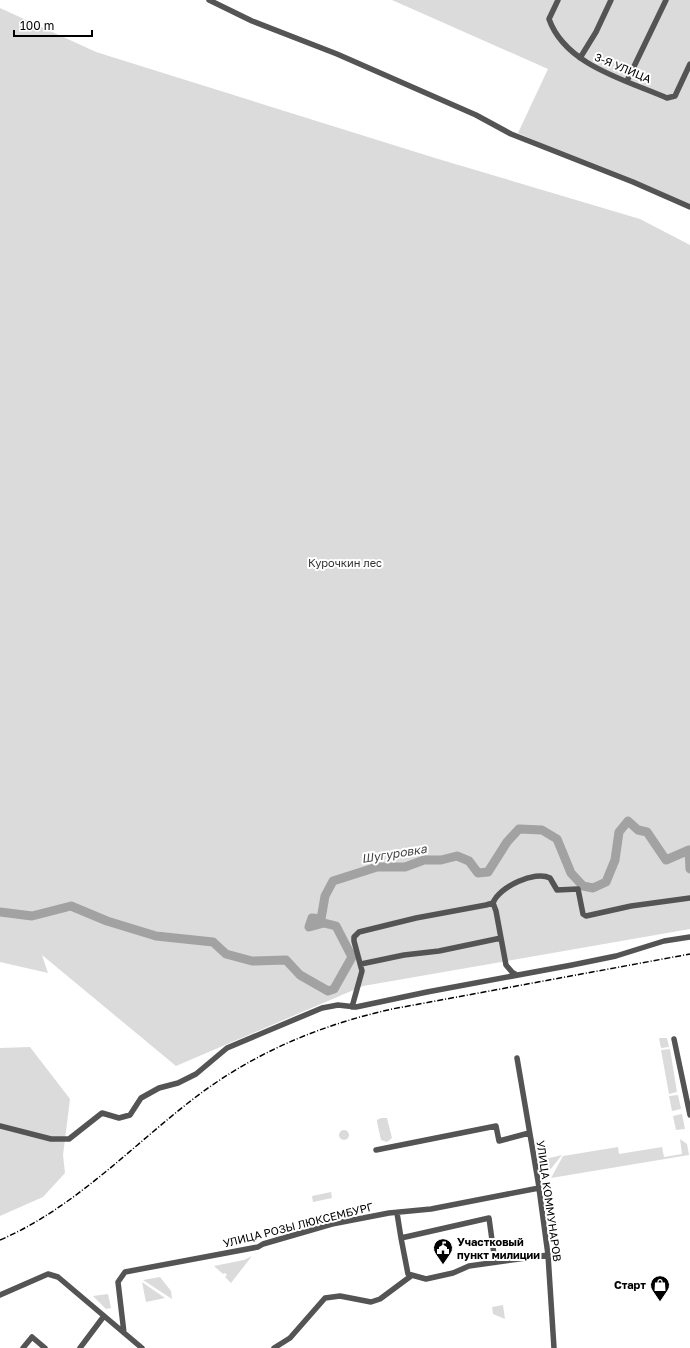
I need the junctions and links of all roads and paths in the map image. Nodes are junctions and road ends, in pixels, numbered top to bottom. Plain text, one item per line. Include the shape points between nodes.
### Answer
1 (209, 0) edge
2 (558, 0) edge
3 (611, 0) edge
4 (666, 0) edge
5 (580, 58) junction
6 (690, 64) edge
7 (627, 80) junction
8 (690, 207) edge
9 (690, 898) edge
10 (492, 903) junction
11 (690, 937) edge
12 (501, 938) junction
13 (361, 964) junction
14 (517, 975) junction
15 (352, 1007) junction
16 (674, 1039) dead end
17 (517, 1058) dead end
18 (690, 1115) edge
19 (0, 1126) edge
20 (529, 1133) junction
21 (376, 1150) dead end
22 (539, 1188) junction
23 (397, 1212) junction
24 (401, 1238) junction
25 (548, 1254) junction
26 (495, 1262) junction
27 (411, 1276) junction
28 (0, 1295) edge
29 (104, 1316) junction
30 (124, 1332) junction
31 (23, 1348) edge
32 (45, 1348) edge
33 (80, 1348) edge
34 (142, 1348) edge
35 (274, 1348) edge
36 (554, 1348) edge

1 - 8 street via 252,21 337,54 476,115 511,134
2 - 5 street, 3-Я УЛИЦА via 549,19 554,32
3 - 5 street
4 - 7 street
5 - 7 street, 3-Я УЛИЦА via 588,64
6 - 7 street, 3-Я УЛИЦА via 675,96 667,98
9 - 10 street via 631,906 586,916 583,914 578,889 557,890 550,878 543,876 509,886 497,894
10 - 12 street
10 - 13 street via 359,932 354,941
11 - 14 street via 664,941 616,956
12 - 13 street
12 - 14 street via 506,965
13 - 15 street via 362,971
14 - 15 street
15 - 19 street via 338,1005 322,1008 227,1048 196,1074 141,1098 130,1115 119,1118 102,1113 69,1139 51,1139
16 - 18 street
17 - 20 street, УЛИЦА КОММУНАРОВ
20 - 21 street via 499,1141 496,1126
20 - 22 street, УЛИЦА КОММУНАРОВ
22 - 23 street, УЛИЦА РОЗЫ ЛЮКСЕМБУРГ via 431,1209
22 - 25 street, УЛИЦА КОММУНАРОВ
23 - 24 street
23 - 30 street, УЛИЦА РОЗЫ ЛЮКСЕМБУРГ via 332,1224 258,1247 125,1272 118,1282
24 - 26 street via 489,1218
24 - 27 street via 406,1271
25 - 26 street
25 - 36 street, УЛИЦА КОММУНАРОВ
26 - 27 street via 469,1266 453,1273 426,1279
27 - 35 street via 380,1299 371,1302 340,1296 325,1298 290,1338
28 - 29 street via 48,1274 58,1277
29 - 30 street
29 - 33 street
30 - 34 street
31 - 32 street via 32,1337

